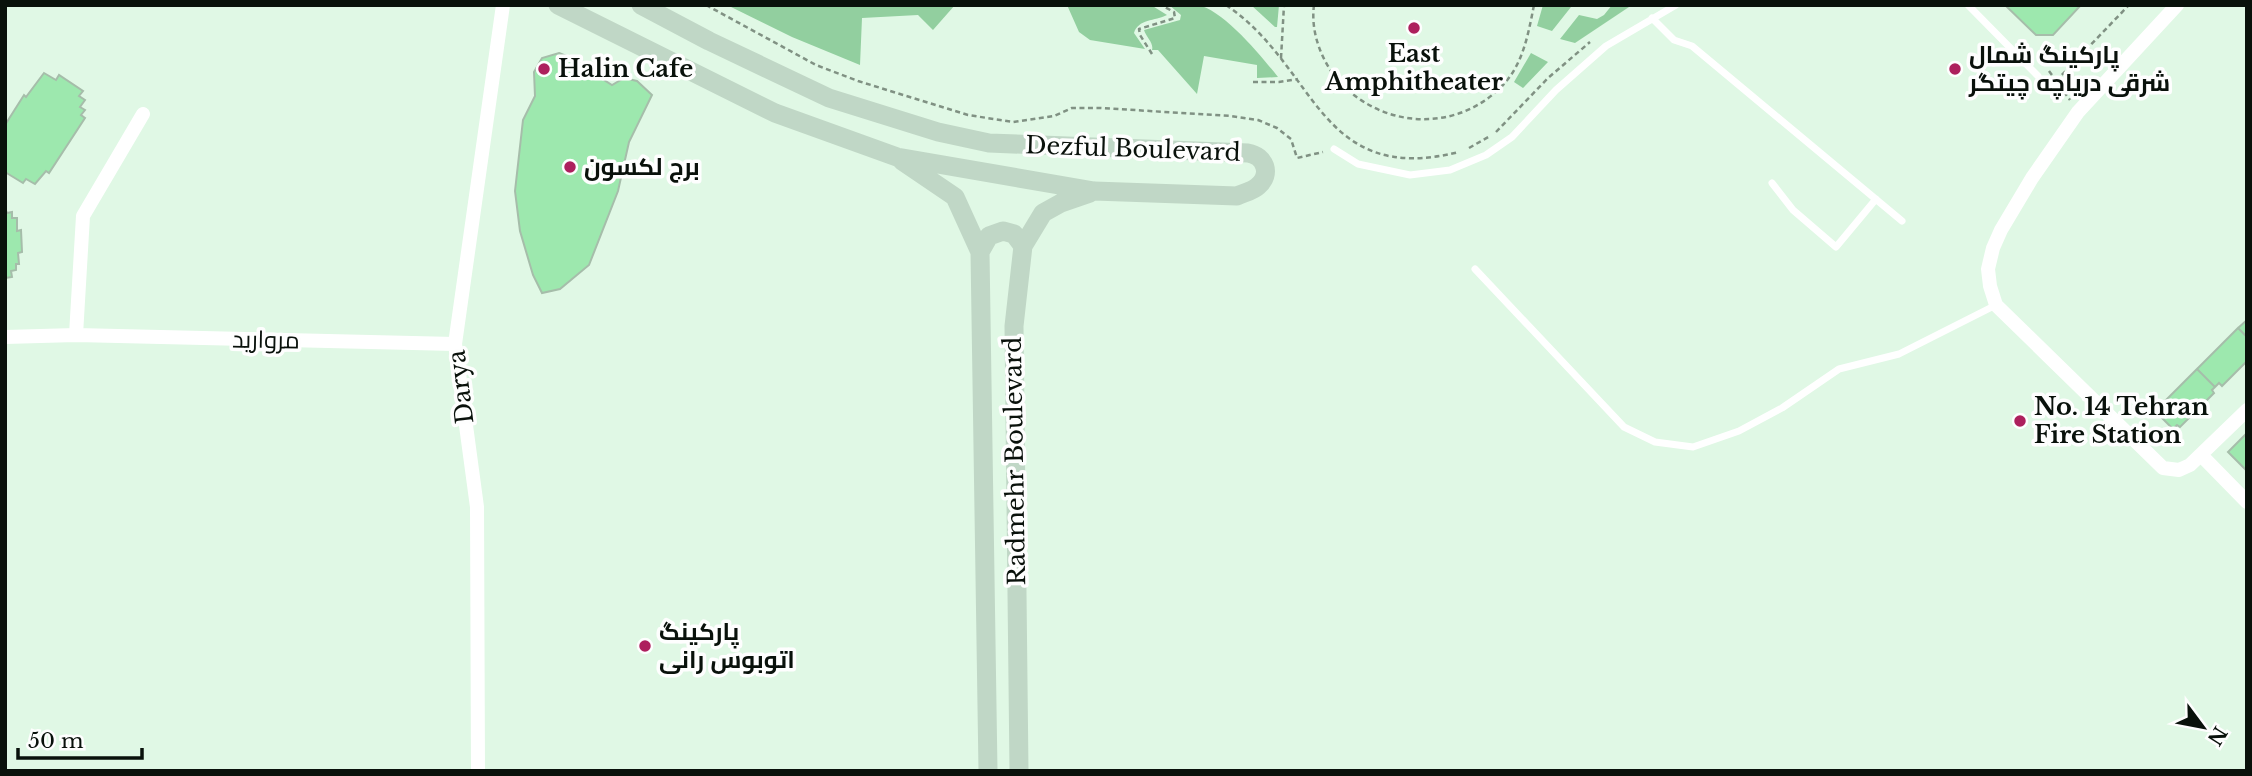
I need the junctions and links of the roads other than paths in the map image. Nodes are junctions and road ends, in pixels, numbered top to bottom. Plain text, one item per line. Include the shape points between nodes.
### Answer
1 (503, 5) edge
2 (558, 5) edge
3 (640, 5) edge
4 (1676, 5) edge
5 (1968, 5) edge
6 (2177, 5) edge
7 (1652, 18) junction
8 (2038, 76) dead end
9 (143, 114) dead end
10 (1334, 149) road end
11 (897, 158) junction
12 (1772, 183) dead end
13 (1094, 191) junction
14 (1876, 199) junction
15 (1902, 221) dead end
16 (1023, 246) junction
17 (980, 252) junction
18 (1475, 269) dead end
19 (1997, 305) junction
20 (76, 335) junction
21 (5, 337) edge
22 (455, 344) junction
23 (2247, 410) edge
24 (2201, 455) junction
25 (2247, 502) edge
26 (478, 771) edge
27 (988, 771) edge
28 (1019, 771) edge

1 - 22 street, Darya
2 - 11 street, Dezful Boulevard via 775,113
3 - 13 street, Dezful Boulevard via 829,98 939,132 989,143 1248,153 1256,154 1266,169 1258,187 1237,196
4 - 7 lane
5 - 8 lane
6 - 19 street via 2078,112 2032,178 1993,248 1988,269
7 - 10 lane via 1606,46 1512,137 1486,156 1450,170 1410,175 1358,164
7 - 14 lane
9 - 20 street via 83,216
11 - 13 street, Dezful Boulevard
11 - 17 street via 955,197
12 - 14 lane via 1793,210 1836,247
13 - 16 street, Radmehr Boulevard via 1044,213
14 - 15 lane
16 - 17 street via 1014,234 1003,231 989,236
16 - 28 street, Radmehr Boulevard via 1013,326
17 - 27 street, Radmehr Boulevard
18 - 19 lane via 1624,427 1655,442 1693,447 1739,431 1839,369 1899,355
19 - 24 street via 2163,468 2179,470
20 - 21 street, مروارید
20 - 22 street, مروارید
22 - 26 street, Darya via 477,507
23 - 24 street
24 - 25 street

